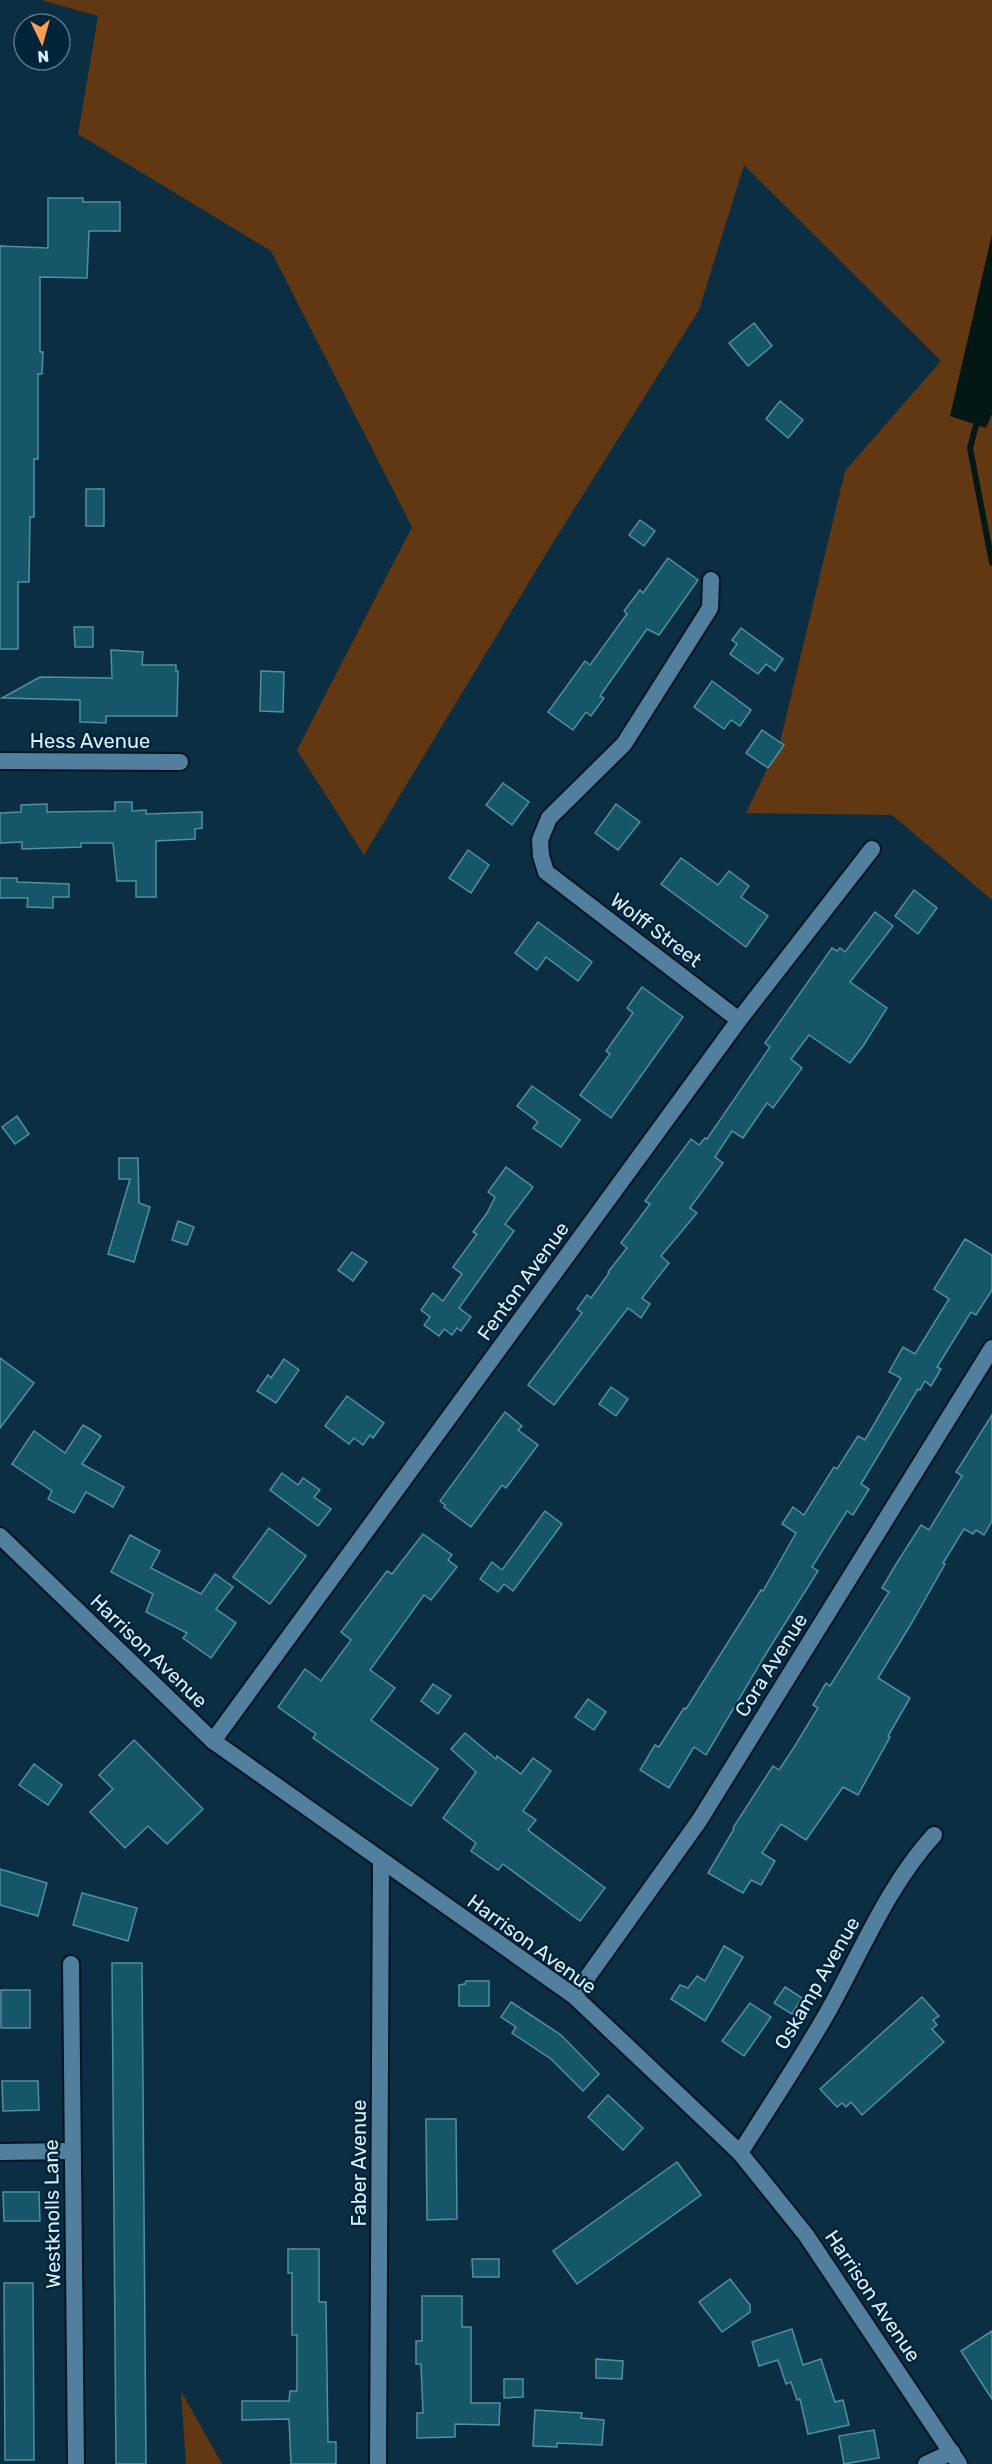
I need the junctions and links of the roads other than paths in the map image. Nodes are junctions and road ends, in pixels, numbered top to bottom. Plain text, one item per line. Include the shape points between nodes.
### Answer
1 (711, 580) dead end
2 (0, 761) edge
3 (180, 762) dead end
4 (872, 849) dead end
5 (739, 1020) junction
6 (992, 1348) edge
7 (0, 1536) edge
8 (213, 1741) junction
9 (934, 1835) dead end
10 (381, 1862) junction
11 (71, 1964) dead end
12 (574, 1996) junction
13 (72, 2151) junction
14 (0, 2152) edge
15 (740, 2153) junction
16 (956, 2458) edge
17 (76, 2464) edge
18 (378, 2464) edge
19 (926, 2464) edge

1 - 5 street, Wolff Street via 710,608 624,744 549,818 540,840 541,856 546,872
2 - 3 street, Hess Avenue
4 - 5 street, Fenton Avenue
5 - 8 street, Fenton Avenue
6 - 12 street, Cora Avenue via 699,1821
7 - 8 street, Harrison Avenue
8 - 10 street, Harrison Avenue
9 - 15 street, Oskamp Avenue via 919,1851 880,1914 829,2010
10 - 12 street, Harrison Avenue
10 - 18 street, Faber Avenue
11 - 13 street, Westknolls Lane
12 - 15 street, Harrison Avenue
13 - 14 street
13 - 17 street, Westknolls Lane
15 - 16 street, Harrison Avenue via 806,2235
16 - 19 street

